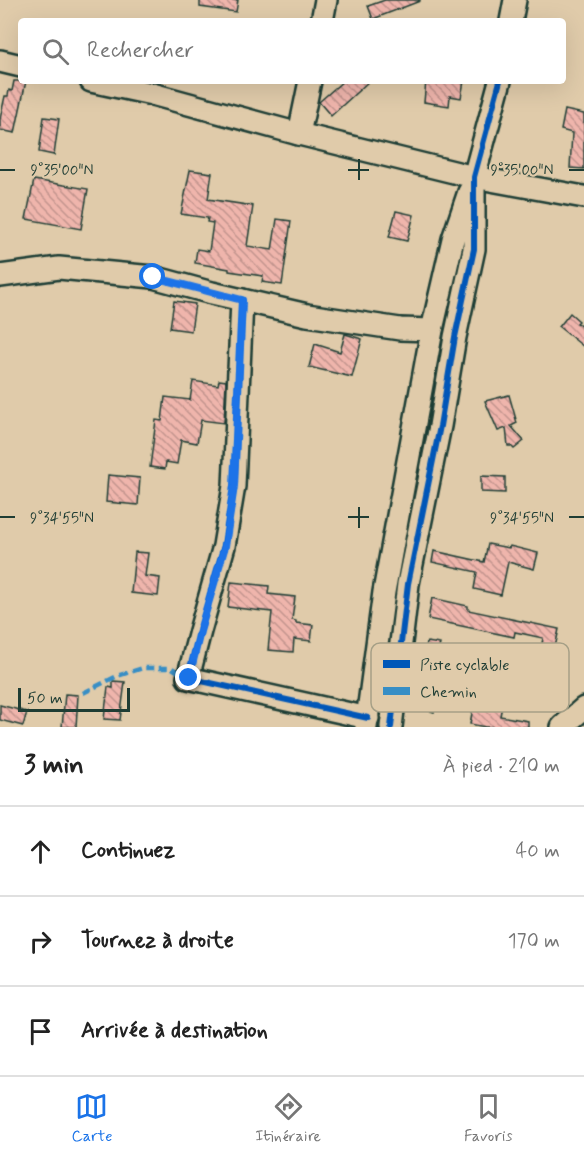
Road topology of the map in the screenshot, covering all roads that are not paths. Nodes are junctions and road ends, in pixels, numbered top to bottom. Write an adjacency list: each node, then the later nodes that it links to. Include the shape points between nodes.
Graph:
1 (326, 0): 3 (street)
2 (514, 0): 4 (street)
3 (323, 18)
4 (511, 18)
5 (0, 61): 6 (street)
6 (18, 65)
7 (105, 84): 10 (street)
8 (309, 84): 10 (street)
9 (499, 84): 11 (street)
10 (299, 134): 11 (street)
11 (474, 177): 12 (street); 15 (street, via 453,239); 17 (street, via 474,249 408,584)
12 (584, 197)
13 (0, 276): 14 (street, via 59,268 153,277)
14 (242, 300): 15 (street, via 307,315); 21 (street, via 234,486 225,546 189,678)
15 (432, 330): 16 (street)
16 (377, 643)
17 (401, 643)
18 (371, 692): 21 (street)
19 (584, 708): 23 (street)
20 (393, 712): 22 (street)
21 (367, 723)
22 (391, 727)
23 (562, 727)

